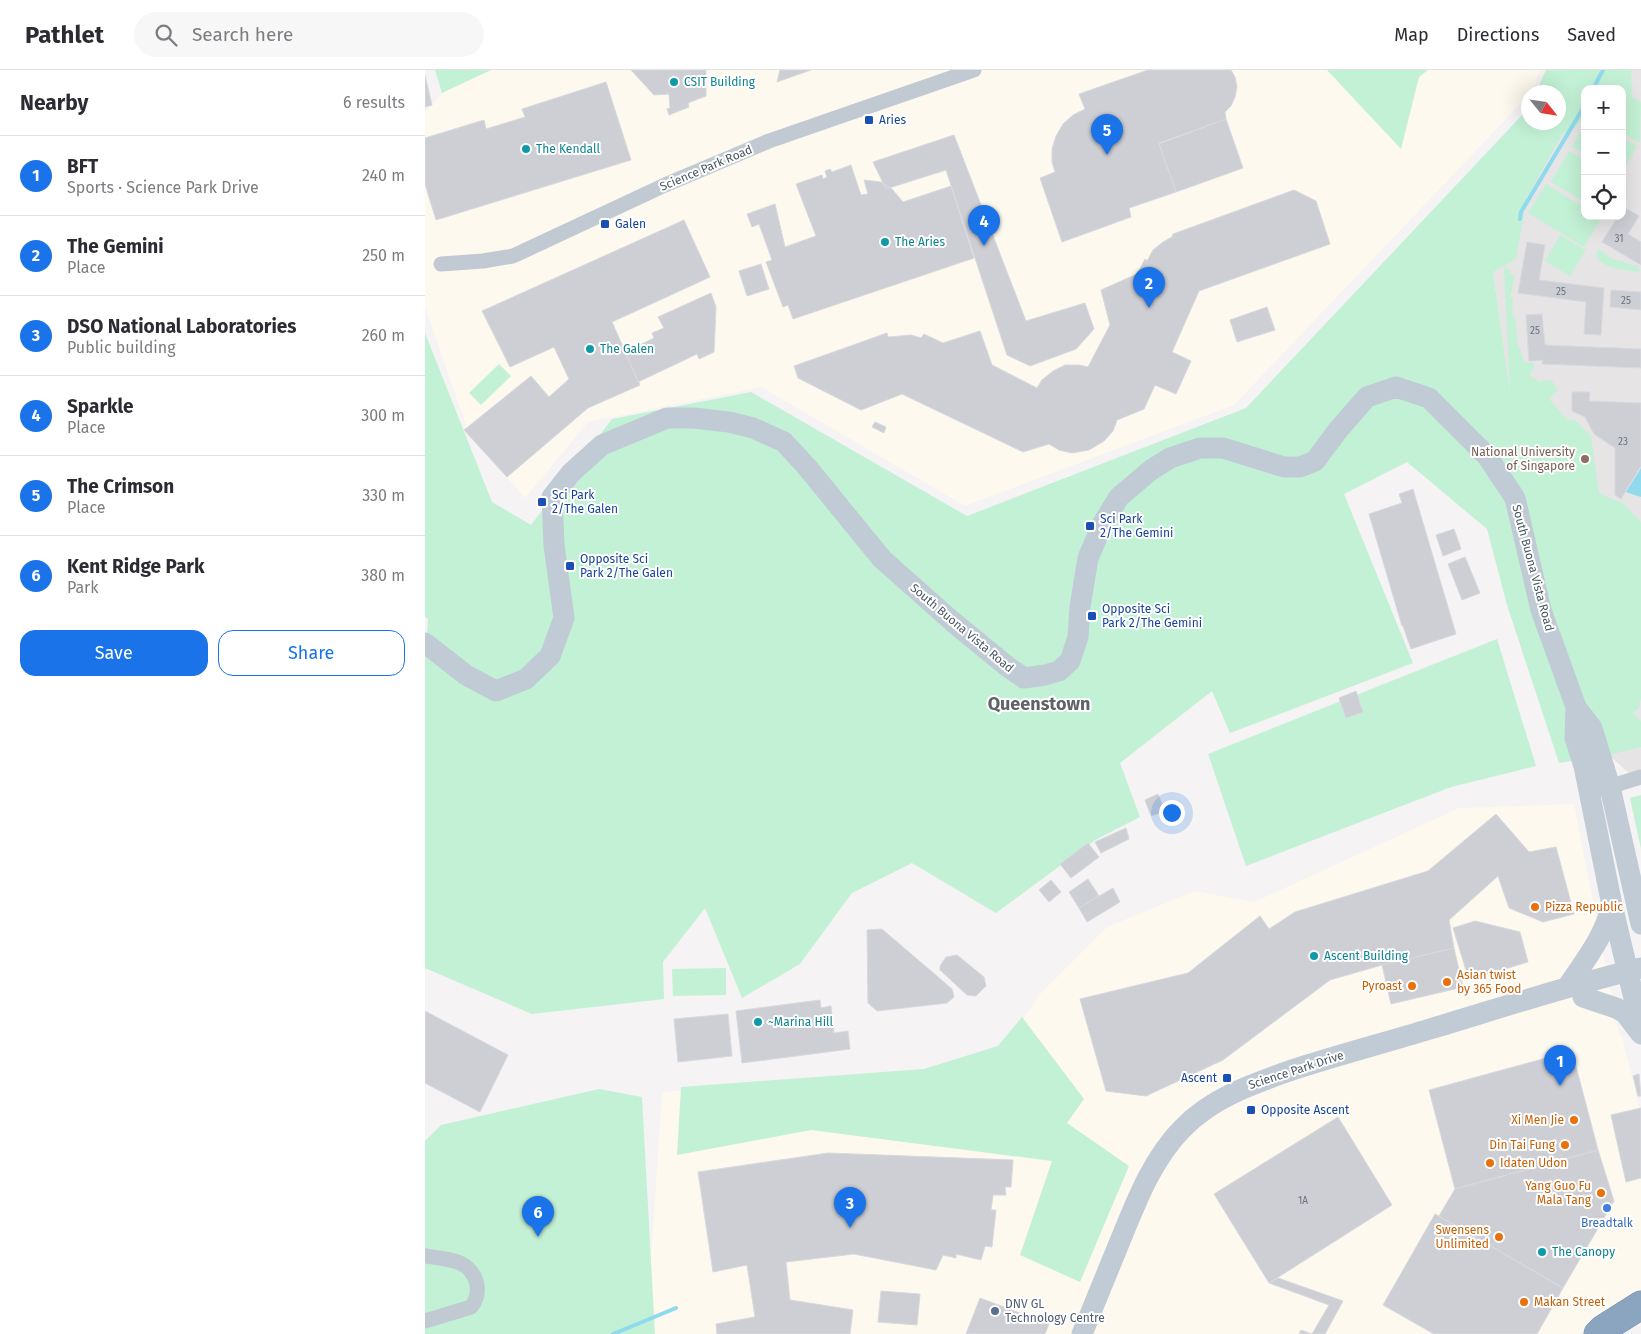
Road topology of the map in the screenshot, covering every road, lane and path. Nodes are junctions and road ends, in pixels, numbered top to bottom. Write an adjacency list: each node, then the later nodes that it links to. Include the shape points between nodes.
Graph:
1 (974, 70): 2 (street, Science Park Road, via 769,141 513,256)
2 (441, 264)
3 (425, 643): 4 (street, South Buona Vista Road, via 466,675 496,691 526,679 550,656 564,618 554,545 552,497 571,473 602,445 667,418 694,418 753,428 784,442 881,559 1008,667 1024,678 1045,675 1059,671 1070,661 1079,637 1088,558 1103,522 1119,497 1151,470 1169,458 1200,448 1223,448 1284,467 1300,467 1315,460 1367,397 1396,387 1429,398 1487,456 1515,498 1541,610)
4 (1576, 707): 6 (street, South Buona Vista Road, via 1592,728); 7 (street, South Buona Vista Road, via 1575,738)
5 (1641, 777): 6 (street)
6 (1610, 787): 7 (street); 9 (street, South Buona Vista Road)
7 (1588, 792): 8 (street, South Buona Vista Road)
8 (1612, 905): 10 (street, South Buona Vista Road); 11 (street)
9 (1641, 924)
10 (1635, 976): 11 (street, Science Park Drive); 12 (street, South Buona Vista Road)
11 (1575, 992): 13 (street, via 1621,1010); 14 (street, Science Park Drive, via 1459,1021)
12 (1641, 1028)
13 (1641, 1034)
14 (1326, 1065): 18 (street, Science Park Drive, via 1253,1084 1229,1094 1184,1127 1166,1147 1135,1203); 19 (street, Science Park Drive, via 1234,1101 1192,1134 1175,1154 1156,1188)
15 (425, 1256): 17 (street, via 459,1262 473,1274 478,1289 471,1307)
16 (1641, 1306): 20 (highway)
17 (425, 1321)
18 (1082, 1334)
19 (1097, 1334)
20 (1598, 1334)

